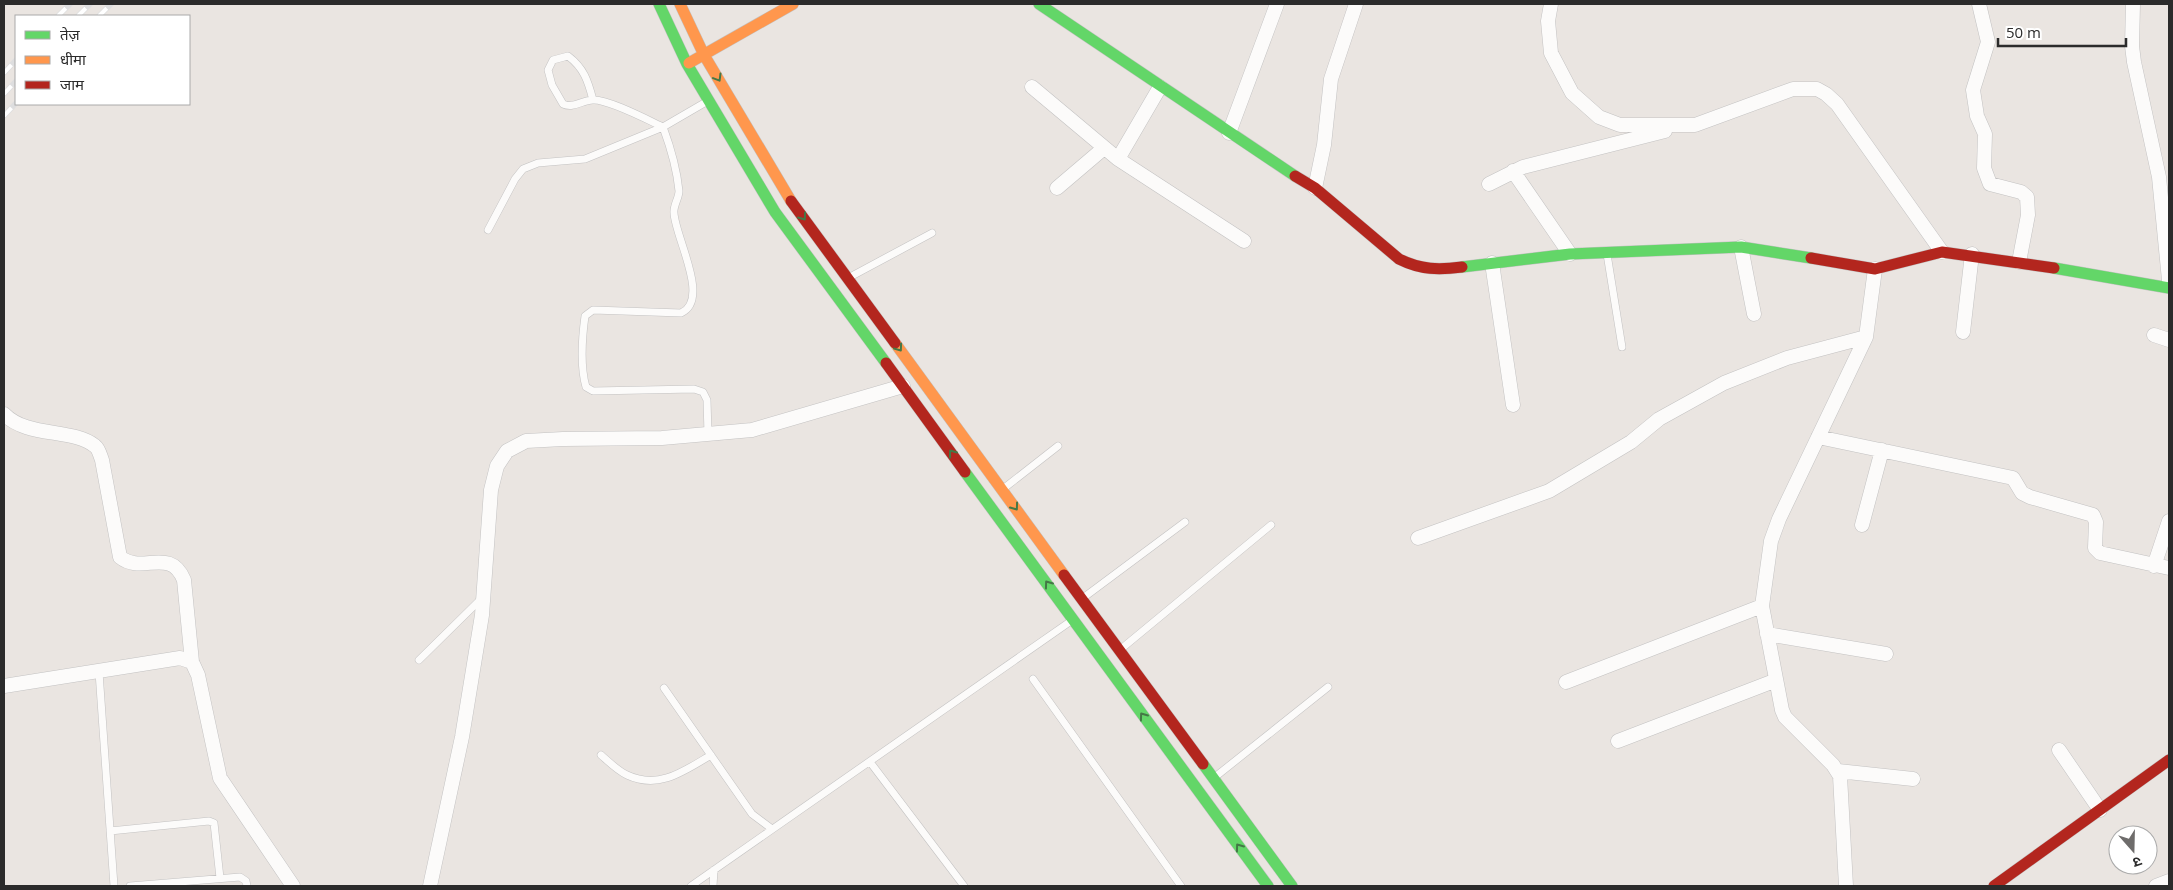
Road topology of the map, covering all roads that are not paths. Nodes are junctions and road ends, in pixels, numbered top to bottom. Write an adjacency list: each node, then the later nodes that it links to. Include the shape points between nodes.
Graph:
1 (659, 4): 11 (main road)
2 (680, 4): 10 (main road)
3 (793, 4): 10 (main road)
4 (1039, 4): 13 (main road)
5 (1277, 4): 18 (street)
6 (1356, 4): 24 (street, via 1331,79 1324,145)
7 (1551, 4): 16 (street, via 1548,22 1551,52 1572,92 1585,106 1599,117 1620,125)
8 (1979, 4): 33 (street, via 1988,42 1973,90 1977,116 1985,134 1984,168 1990,184 2021,192 2027,197 2028,214)
9 (2133, 4): 37 (street, via 2134,62 2159,177)
10 (704, 55): 11 (main road); 36 (main road, one-way to 36, via 791,201)
11 (687, 64): 15 (main road)
12 (1032, 87): 19 (street)
13 (1160, 87): 18 (main road); 20 (street)
14 (593, 100): 14 (lane, via 579,64 568,56 553,60 548,70 563,104); 17 (lane)
15 (709, 100): 17 (lane); 45 (main road, via 776,212)
16 (1696, 125): 21 (street); 30 (street, via 1793,90 1817,89 1837,104)
17 (663, 127): 25 (lane, via 585,159 538,162 523,169); 48 (lane, via 679,192 674,213 688,261 692,303 681,314 594,310 585,316 583,377 586,387 593,391 694,389 703,392)
18 (1229, 133): 24 (main road)
19 (1104, 148): 20 (street); 23 (street)
20 (1118, 159): 27 (street)
21 (1513, 171): 22 (street); 31 (street)
22 (1489, 184)
23 (1057, 188)
24 (1315, 188): 34 (main road, via 1399,260 1415,267 1438,270)
25 (488, 230)
26 (932, 233): 36 (lane)
27 (1244, 241)
28 (1741, 247): 29 (main road); 35 (main road); 39 (street)
29 (1607, 252): 31 (main road); 44 (lane)
30 (1942, 252): 32 (main road); 35 (main road)
31 (1570, 254): 34 (main road)
32 (1972, 254): 33 (main road); 40 (street)
33 (2020, 262): 38 (main road)
34 (1492, 263): 46 (street)
35 (1875, 269): 42 (street)
36 (848, 278): 52 (main road, one-way to 52)
37 (2169, 280)
38 (2169, 288)
39 (1754, 314)
40 (1964, 332)
41 (2154, 335): 43 (street)
42 (1866, 338): 49 (street); 57 (street, via 1787,358 1724,383 1659,419 1631,442 1555,488)
43 (2169, 340)
44 (1622, 347)
45 (903, 386): 48 (street, via 752,430); 63 (main road, one-way to 45)
46 (1514, 406)
47 (4, 414): 68 (street, via 25,427 87,441 97,448 120,556 128,563 172,563 184,580)
48 (708, 434): 60 (street, via 526,441 507,451 497,466 491,490)
49 (1818, 437): 51 (street); 62 (street, via 1771,541)
50 (1058, 446): 52 (lane)
51 (1882, 450): 56 (street); 58 (street, via 2013,478 2022,493 2030,497 2093,515 2096,522 2095,548 2100,553)
52 (1002, 489): 61 (main road, one-way to 61)
53 (2169, 521): 58 (street)
54 (1185, 522): 61 (lane)
55 (1271, 525): 65 (lane)
56 (1862, 525)
57 (1418, 538)
58 (2154, 566): 59 (street)
59 (2169, 568)
60 (485, 595): 67 (lane); 95 (street, via 462,737)
61 (1082, 599): 65 (main road)
62 (1762, 606): 64 (street); 72 (street)
63 (1073, 619): 81 (lane); 100 (main road, one-way to 63)
64 (1766, 634): 66 (street); 71 (street)
65 (1119, 650): 83 (main road)
66 (1886, 654)
67 (420, 660)
68 (192, 662): 69 (street, via 180,658); 94 (street, via 198,675 220,778)
69 (99, 672): 73 (street); 87 (lane)
70 (1033, 679): 99 (lane)
71 (1774, 681): 76 (street); 82 (street, via 1785,717)
72 (1566, 682)
73 (4, 686)
74 (1328, 687): 83 (lane)
75 (664, 688): 78 (lane)
76 (1618, 741)
77 (2059, 750): 85 (street)
78 (711, 755): 79 (lane, via 672,778 652,782 626,775); 86 (lane, via 752,814)
79 (602, 756)
80 (2169, 760): 85 (main road)
81 (870, 762): 86 (lane); 98 (lane)
82 (1838, 771): 84 (street); 102 (street)
83 (1213, 778): 101 (main road)
84 (1913, 779)
85 (2100, 810): 103 (main road)
86 (772, 828): 88 (lane)
87 (110, 831): 89 (lane, via 209,821 214,824); 91 (lane)
88 (714, 870): 96 (lane); 97 (lane)
89 (220, 878): 92 (lane); 93 (lane, via 240,877)
90 (2169, 881): 104 (street)
91 (114, 886)
92 (130, 886)
93 (247, 886)
94 (292, 886)
95 (430, 886)
96 (691, 886)
97 (713, 886)
98 (964, 886)
99 (1181, 886)
100 (1268, 886)
101 (1292, 886)
102 (1846, 886)
103 (1994, 886)
104 (2156, 886)

